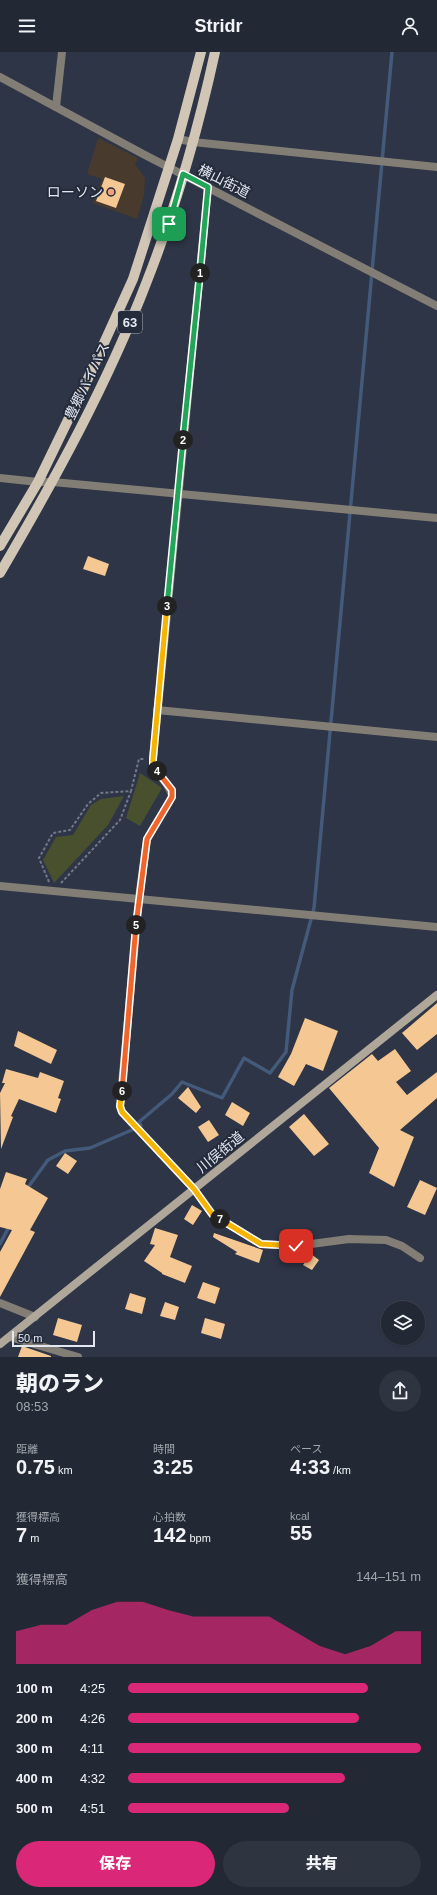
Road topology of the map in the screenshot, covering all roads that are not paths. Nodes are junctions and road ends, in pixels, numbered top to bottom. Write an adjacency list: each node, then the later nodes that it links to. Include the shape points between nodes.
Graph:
1 (62, 52): 5 (street)
2 (201, 52): 6 (main road, 豊郷バイパス / 63)
3 (215, 52): 7 (main road, 豊郷バイパス / 63)
4 (0, 77): 5 (street, 横山街道)
5 (56, 107): 8 (street, 横山街道)
6 (178, 139): 7 (street); 8 (main road, 豊郷バイパス / 63)
7 (193, 142): 9 (street); 10 (main road, 豊郷バイパス / 63)
8 (168, 167): 10 (street, 横山街道); 14 (main road, 豊郷バイパス / 63, via 133,279)
9 (437, 167)
10 (183, 174): 11 (street, 横山街道); 15 (main road, 豊郷バイパス / 63, via 169,224 147,283)
11 (208, 187): 12 (street, 横山街道); 16 (street)
12 (437, 306)
13 (0, 478): 14 (street)
14 (38, 482): 15 (street); 18 (main road, 豊郷バイパス / 63)
15 (53, 482): 16 (street); 19 (main road, 豊郷バイパス / 63)
16 (178, 495): 17 (street); 20 (street)
17 (437, 518)
18 (0, 546)
19 (0, 573)
20 (157, 710): 21 (street); 23 (street, via 153,766 172,790 172,797 147,839)
21 (437, 737)
22 (0, 886): 23 (street)
23 (139, 898): 24 (street); 26 (street, via 120,1106 122,1112)
24 (437, 927)
25 (437, 995): 26 (main road, 川俣街道)
26 (194, 1189): 27 (street, via 212,1214 261,1244 296,1246 349,1239 386,1240 402,1246); 29 (main road, 川俣街道)
27 (420, 1258)
28 (0, 1303): 29 (street)
29 (35, 1317): 30 (main road, 川俣街道)
30 (10, 1337): 31 (main road, 川俣街道); 32 (street)
31 (0, 1344)
32 (78, 1357)

